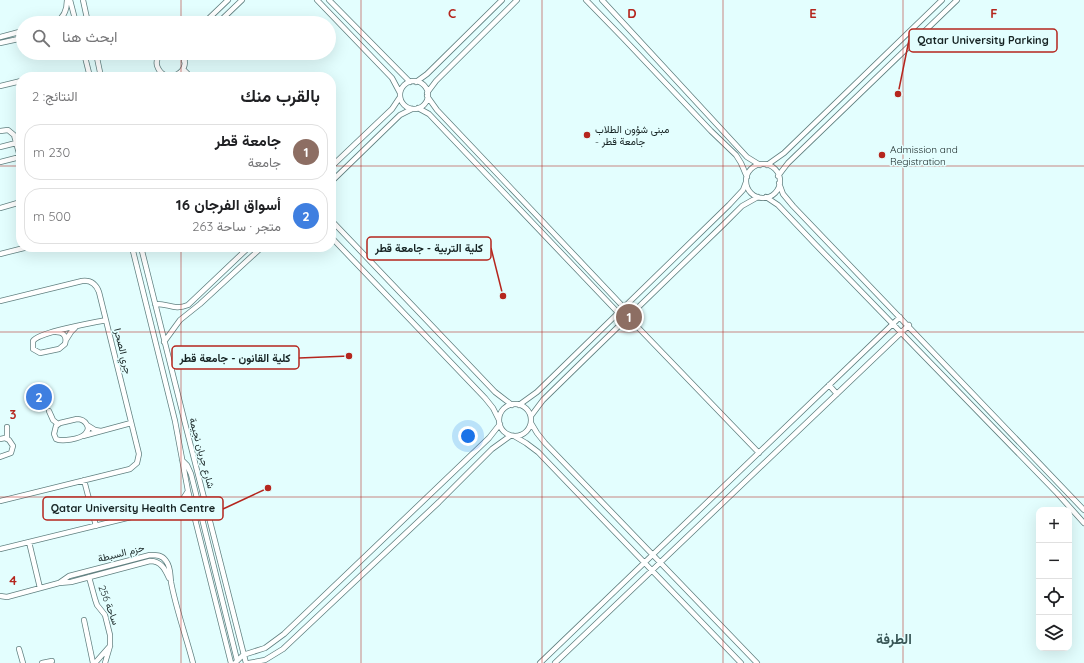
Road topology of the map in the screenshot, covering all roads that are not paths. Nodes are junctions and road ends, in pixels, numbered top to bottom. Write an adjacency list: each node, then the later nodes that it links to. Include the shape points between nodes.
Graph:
1 (67, 0): 16 (street)
2 (70, 0): 17 (street)
3 (83, 0): 18 (street)
4 (228, 0): 19 (street)
5 (242, 0): 20 (street)
6 (316, 0): 15 (street)
7 (329, 0): 14 (street)
8 (502, 0): 41 (street)
9 (517, 0): 43 (street, via 436,80)
10 (586, 0): 53 (street)
11 (602, 0): 49 (street)
12 (942, 0): 55 (street, via 784,153)
13 (956, 0): 56 (street, via 788,163)
14 (334, 5): 15 (street); 27 (street)
15 (328, 12): 21 (street)
16 (63, 16)
17 (75, 16)
18 (86, 16)
19 (211, 16)
20 (225, 16)
21 (332, 16)
22 (336, 20): 28 (street)
23 (16, 33): 24 (street)
24 (0, 37)
25 (16, 40): 26 (street)
26 (0, 43)
27 (373, 46): 28 (street); 40 (street)
28 (367, 51): 44 (street, via 392,78)
29 (86, 60): 34 (street)
30 (98, 60): 35 (street)
31 (158, 60): 36 (street)
32 (184, 61): 33 (street)
33 (183, 69): 37 (street); 38 (street)
34 (89, 72)
35 (101, 72)
36 (160, 72)
37 (181, 72)
38 (186, 72)
39 (16, 82): 42 (street)
40 (410, 82): 41 (street); 44 (street, via 404,85)
41 (416, 82): 43 (street, via 424,87)
42 (0, 86)
43 (427, 94): 45 (street, via 423,104); 63 (street, via 437,110)
44 (400, 95): 45 (street, via 404,105); 52 (street, via 392,109)
45 (415, 108): 57 (street, via 400,116); 66 (street, via 429,114)
46 (0, 131): 47 (street, via 11,131)
47 (16, 143): 48 (street)
48 (0, 147)
49 (747, 157): 53 (street); 54 (street)
50 (16, 158): 51 (street)
51 (0, 162)
52 (336, 162)
53 (741, 163): 58 (street)
54 (760, 165): 55 (street); 58 (street, via 752,169)
55 (767, 165): 56 (street, via 774,169)
56 (778, 176): 59 (street)
57 (336, 177)
58 (746, 179): 60 (street, via 749,191); 87 (street, via 742,190 729,205)
59 (779, 183): 61 (street, via 775,192); 64 (street, via 783,194)
60 (758, 197): 61 (street); 90 (street, via 742,206)
61 (766, 197): 67 (street)
62 (16, 203): 65 (street)
63 (529, 207): 66 (street); 71 (street)
64 (794, 207): 67 (street); 82 (street)
65 (0, 208)
66 (523, 213): 79 (street)
67 (787, 214): 83 (street)
68 (336, 225): 102 (street, via 495,392)
69 (336, 242): 106 (street, via 485,398)
70 (16, 250): 77 (street)
71 (569, 250): 79 (street); 87 (street)
72 (133, 252): 121 (street, شارع جريان نجيمة, via 175,421)
73 (142, 252): 85 (street, شارع جريان نجيمة)
74 (244, 252): 80 (street)
75 (251, 252): 78 (street)
76 (257, 252): 78 (street)
77 (0, 254)
78 (254, 255): 81 (street)
79 (563, 255): 88 (street)
80 (234, 262): 81 (street); 85 (street, via 188,305 173,308)
81 (240, 268): 99 (street, via 180,320)
82 (856, 271): 83 (street); 86 (street)
83 (849, 278): 89 (street)
84 (0, 301): 92 (street, جري الصحرا, via 87,281 98,289)
85 (155, 304): 99 (street, شارع جريان نجيمة)
86 (889, 305): 89 (street); 91 (street)
87 (623, 307): 88 (street); 90 (street)
88 (618, 312): 90 (street); 103 (street, via 537,392)
89 (882, 312): 93 (street)
90 (628, 317): 105 (street); 117 (street)
91 (900, 317): 93 (street); 94 (street)
92 (106, 320): 95 (street); 107 (street, جري الصحرا)
93 (893, 324): 97 (street); 100 (street)
94 (909, 325): 97 (street); 126 (street)
95 (75, 328): 96 (street); 98 (street)
96 (56, 332): 98 (street, via 63,334); 98 (street, via 36,337 32,344 33,349 40,353 60,349)
97 (901, 332): 101 (street); 128 (street)
98 (66, 340)
99 (164, 342): 160 (street, شارع جريان نجيمة)
100 (829, 385): 101 (street); 117 (street)
101 (837, 394): 120 (street)
102 (512, 405): 103 (street); 106 (street, via 503,410)
103 (519, 405): 105 (street, via 528,410)
104 (49, 411): 109 (street)
105 (531, 416): 108 (street)
106 (499, 422): 114 (street, via 504,432); 123 (street, via 489,438)
107 (131, 423): 112 (street); 125 (street, جري الصحرا, via 139,454 135,465 130,469)
108 (531, 423): 114 (street, via 526,432 520,436); 138 (street, via 545,443)
109 (58, 424): 110 (street, via 79,419); 113 (street, via 54,431 59,440)
110 (87, 425): 112 (street); 113 (street, via 87,432)
111 (7, 427): 115 (street)
112 (101, 431): 113 (street)
113 (82, 436)
114 (512, 436): 124 (street, via 492,449); 141 (street, via 538,452)
115 (7, 438): 116 (street); 118 (street, via 12,443 12,451)
116 (0, 439)
117 (761, 452): 119 (street); 120 (street)
118 (0, 457)
119 (754, 458): 122 (street); 138 (street)
120 (769, 458): 122 (street)
121 (181, 460): 127 (street, شارع جريان نجيمة); 162 (street, via 191,474)
122 (762, 465): 142 (street)
123 (461, 466): 124 (street); 151 (street)
124 (468, 473): 152 (street)
125 (84, 480): 129 (street, جري الصحرا); 134 (street)
126 (1064, 488): 128 (street); 131 (street)
127 (188, 491): 130 (street, via 181,502); 132 (street, شارع جريان نجيمة)
128 (1057, 494): 133 (street)
129 (0, 501)
130 (172, 507): 132 (street); 134 (street)
131 (1084, 510)
132 (193, 512): 158 (street, شارع جريان نجيمة)
133 (1084, 523)
134 (96, 526): 135 (street)
135 (29, 542): 136 (street); 150 (street)
136 (0, 549)
137 (154, 555): 139 (street); 140 (street, حزم السبطة); 148 (street, حزم السبطة, via 162,557 168,563)
138 (653, 555): 141 (street); 142 (street)
139 (154, 561): 144 (street, حزم السبطة); 148 (street, حزم السبطة, via 163,567)
140 (121, 562): 143 (street, حزم السبطة); 144 (street)
141 (644, 563): 145 (street); 155 (street)
142 (660, 563): 145 (street); 174 (street)
143 (99, 568): 146 (street); 149 (street, حزم السبطة, via 69,576)
144 (123, 568): 146 (street, حزم السبطة)
145 (652, 571): 159 (street); 173 (street)
146 (101, 574): 147 (street, حزم السبطة)
147 (89, 577): 149 (street, حزم السبطة); 156 (street, ساحة 256, via 96,602 106,618)
148 (171, 582): 168 (street, حزم السبطة)
149 (59, 583): 150 (street, حزم السبطة)
150 (40, 588): 153 (street, حزم السبطة)
151 (330, 590): 152 (street); 160 (street, via 275,642 260,650)
152 (336, 597): 163 (street, via 282,649)
153 (1, 598)
154 (84, 620): 166 (street)
155 (561, 643): 159 (street); 171 (street)
156 (110, 646): 166 (street); 167 (street, ساحة 256)
157 (19, 649): 164 (street)
158 (228, 650): 162 (street); 169 (street, شارع جريان نجيمة)
159 (568, 650): 172 (street)
160 (244, 654): 162 (street); 170 (street, شارع جريان نجيمة)
161 (52, 661): 165 (street)
162 (236, 661): 170 (street)
163 (264, 661): 170 (street)
164 (23, 663)
165 (42, 663)
166 (94, 663)
167 (105, 663)
168 (192, 663)
169 (231, 663)
170 (246, 663)
171 (540, 663)
172 (555, 663)
173 (741, 663)
174 (757, 663)

